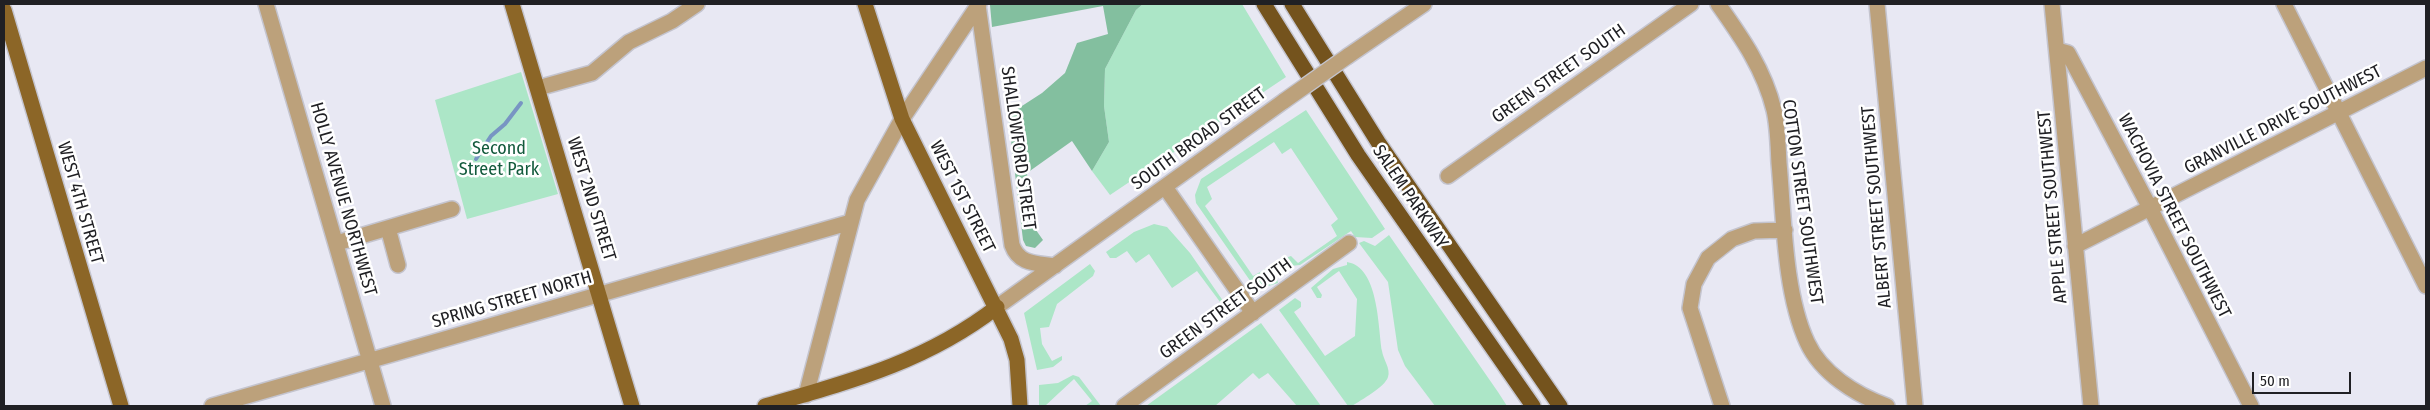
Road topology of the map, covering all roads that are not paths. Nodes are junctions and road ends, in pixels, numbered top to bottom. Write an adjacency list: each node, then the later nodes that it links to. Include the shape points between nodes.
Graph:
1 (266, 4): 27 (street, HOLLY AVENUE NORTHWEST)
2 (512, 4): 17 (main road, WEST 2ND STREET)
3 (698, 4): 17 (street, via 629,42 592,73)
4 (865, 4): 19 (main road, WEST 1ST STREET)
5 (978, 4): 19 (street); 31 (street, SHALLOWFORD STREET, via 1012,245 1017,256 1024,261)
6 (1264, 4): 45 (highway, SALEM PARKWAY, via 1363,162)
7 (1292, 4): 46 (highway, SALEM PARKWAY, via 1383,149)
8 (1424, 4): 21 (street, SOUTH BROAD STREET, bridge)
9 (1691, 4): 20 (street, GREEN STREET SOUTH)
10 (1718, 4): 26 (street, COTTON STREET SOUTHWEST, via 1748,46 1767,88 1774,112)
11 (1877, 4): 49 (street, ALBERT STREET SOUTHWEST)
12 (2052, 4): 15 (street, APPLE STREET SOUTHWEST)
13 (2284, 4): 18 (street)
14 (4, 10): 38 (main road, WEST 4TH STREET)
15 (2057, 50): 22 (street, WACHOVIA STREET SOUTHWEST, via 2068,53); 29 (street, APPLE STREET SOUTHWEST)
16 (2426, 68): 18 (street, GRANVILLE DRIVE SOUTHWEST)
17 (538, 88): 33 (main road, WEST 2ND STREET)
18 (2340, 114): 22 (street, GRANVILLE DRIVE SOUTHWEST); 32 (street)
19 (902, 119): 24 (street, via 860,192); 34 (main road, WEST 1ST STREET)
20 (1448, 176)
21 (1165, 187): 31 (street, SOUTH BROAD STREET); 35 (street)
22 (2150, 208): 29 (street, GRANVILLE DRIVE SOUTHWEST); 51 (street, WACHOVIA STREET SOUTHWEST)
23 (452, 209): 25 (street)
24 (851, 222): 33 (street, SPRING STREET NORTH); 37 (street)
25 (388, 228): 27 (street); 30 (street)
26 (1785, 230): 47 (street, via 1754,231 1732,238 1708,258 1694,284 1690,308); 48 (street, COTTON STREET SOUTHWEST, via 1790,278 1807,342 1829,371 1868,399)
27 (337, 243): 36 (street, HOLLY AVENUE NORTHWEST)
28 (1349, 243): 35 (street, GREEN STREET SOUTH)
29 (2075, 246): 50 (street, APPLE STREET SOUTHWEST)
30 (398, 265)
31 (1055, 266): 34 (street, SOUTH BROAD STREET)
32 (2426, 286)
33 (600, 295): 36 (street, SPRING STREET NORTH); 41 (main road, WEST 2ND STREET)
34 (997, 307): 37 (main road, via 963,331 913,359); 43 (main road, WEST 1ST STREET, via 1016,355)
35 (1253, 313): 44 (street, GREEN STREET SOUTH)
36 (371, 360): 39 (street, SPRING STREET NORTH); 40 (street, HOLLY AVENUE NORTHWEST)
37 (806, 395): 42 (main road)
38 (121, 406)
39 (212, 406)
40 (383, 406)
41 (632, 406)
42 (765, 406)
43 (1020, 406)
44 (1124, 406)
45 (1533, 406)
46 (1560, 406)
47 (1722, 406)
48 (1887, 406)
49 (1915, 406)
50 (2091, 406)
51 (2251, 406)

